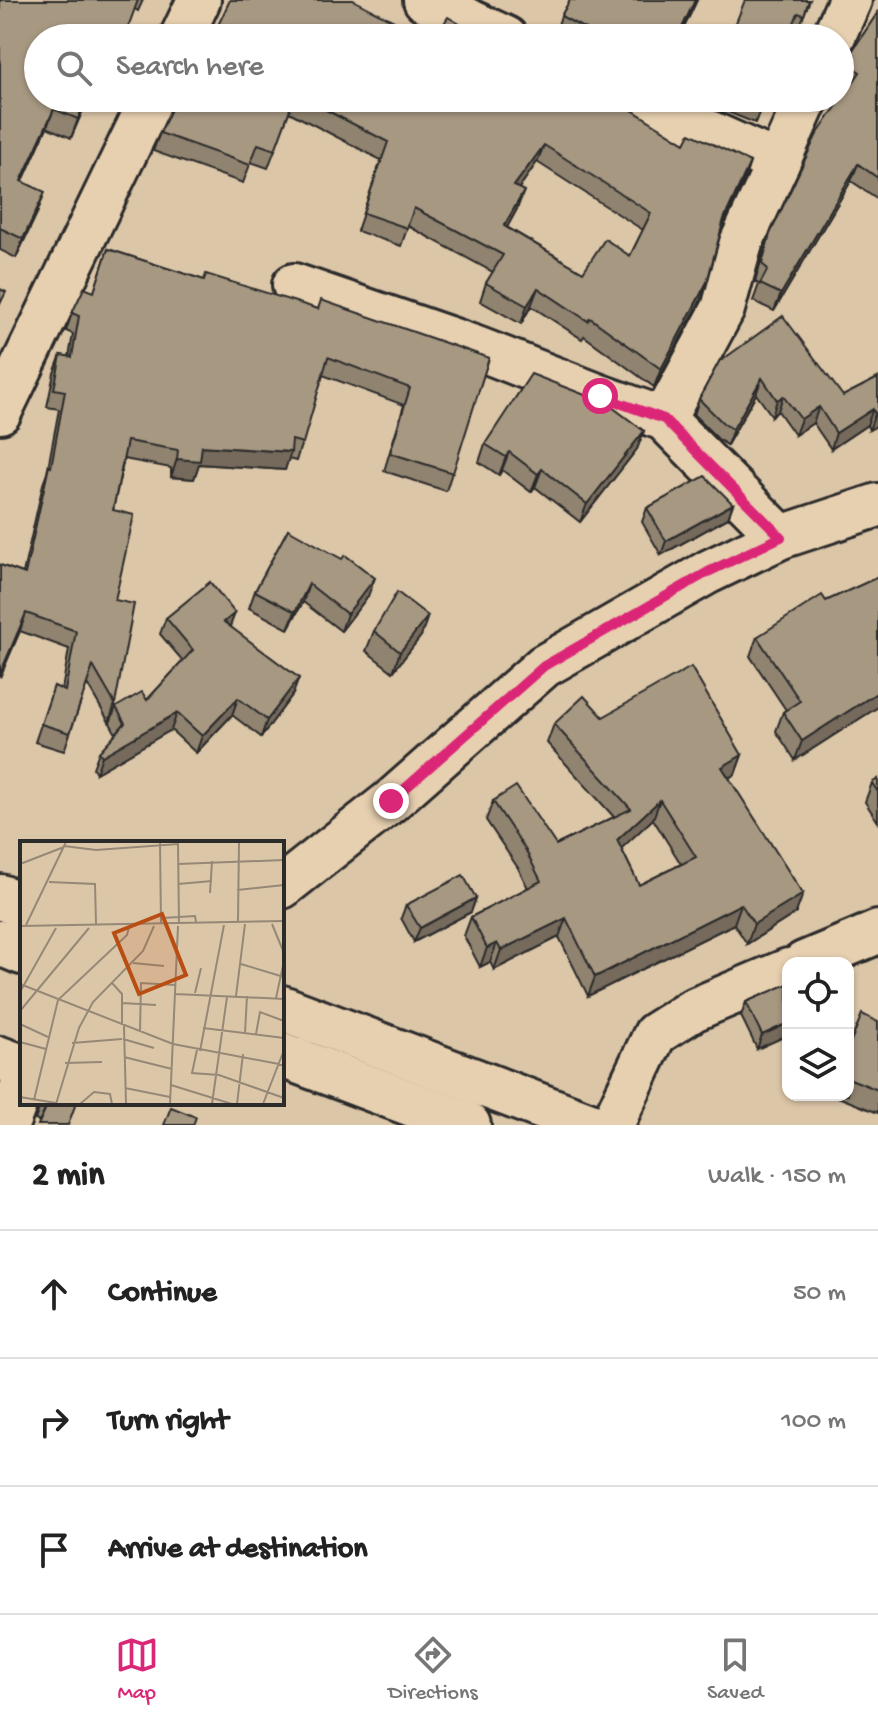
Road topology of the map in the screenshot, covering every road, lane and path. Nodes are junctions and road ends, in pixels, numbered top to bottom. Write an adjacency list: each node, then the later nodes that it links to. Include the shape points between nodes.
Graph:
1 (199, 0): 4 (street)
2 (425, 0): 5 (street)
3 (850, 0): 6 (street)
4 (188, 24)
5 (476, 24)
6 (839, 24)
7 (145, 112): 12 (street)
8 (664, 112): 10 (street)
9 (801, 112): 10 (street)
10 (778, 163): 13 (street, via 741,243 723,309)
11 (294, 285): 13 (street)
12 (0, 412)
13 (664, 419): 15 (street)
14 (878, 505): 15 (street)
15 (781, 537): 16 (street, via 708,572 544,666 391,801)
16 (284, 885)
17 (0, 897): 18 (highway)
18 (20, 904)
19 (878, 932): 22 (street)
20 (0, 943): 21 (highway)
21 (20, 951)
22 (818, 957)
23 (782, 973): 32 (street, via 693,1010 655,1034)
24 (284, 1009): 31 (highway)
25 (284, 1056): 30 (highway)
26 (0, 1058): 27 (street)
27 (20, 1065)
28 (20, 1091): 29 (street)
29 (7, 1125)
30 (468, 1125)
31 (590, 1125)
32 (612, 1125)

